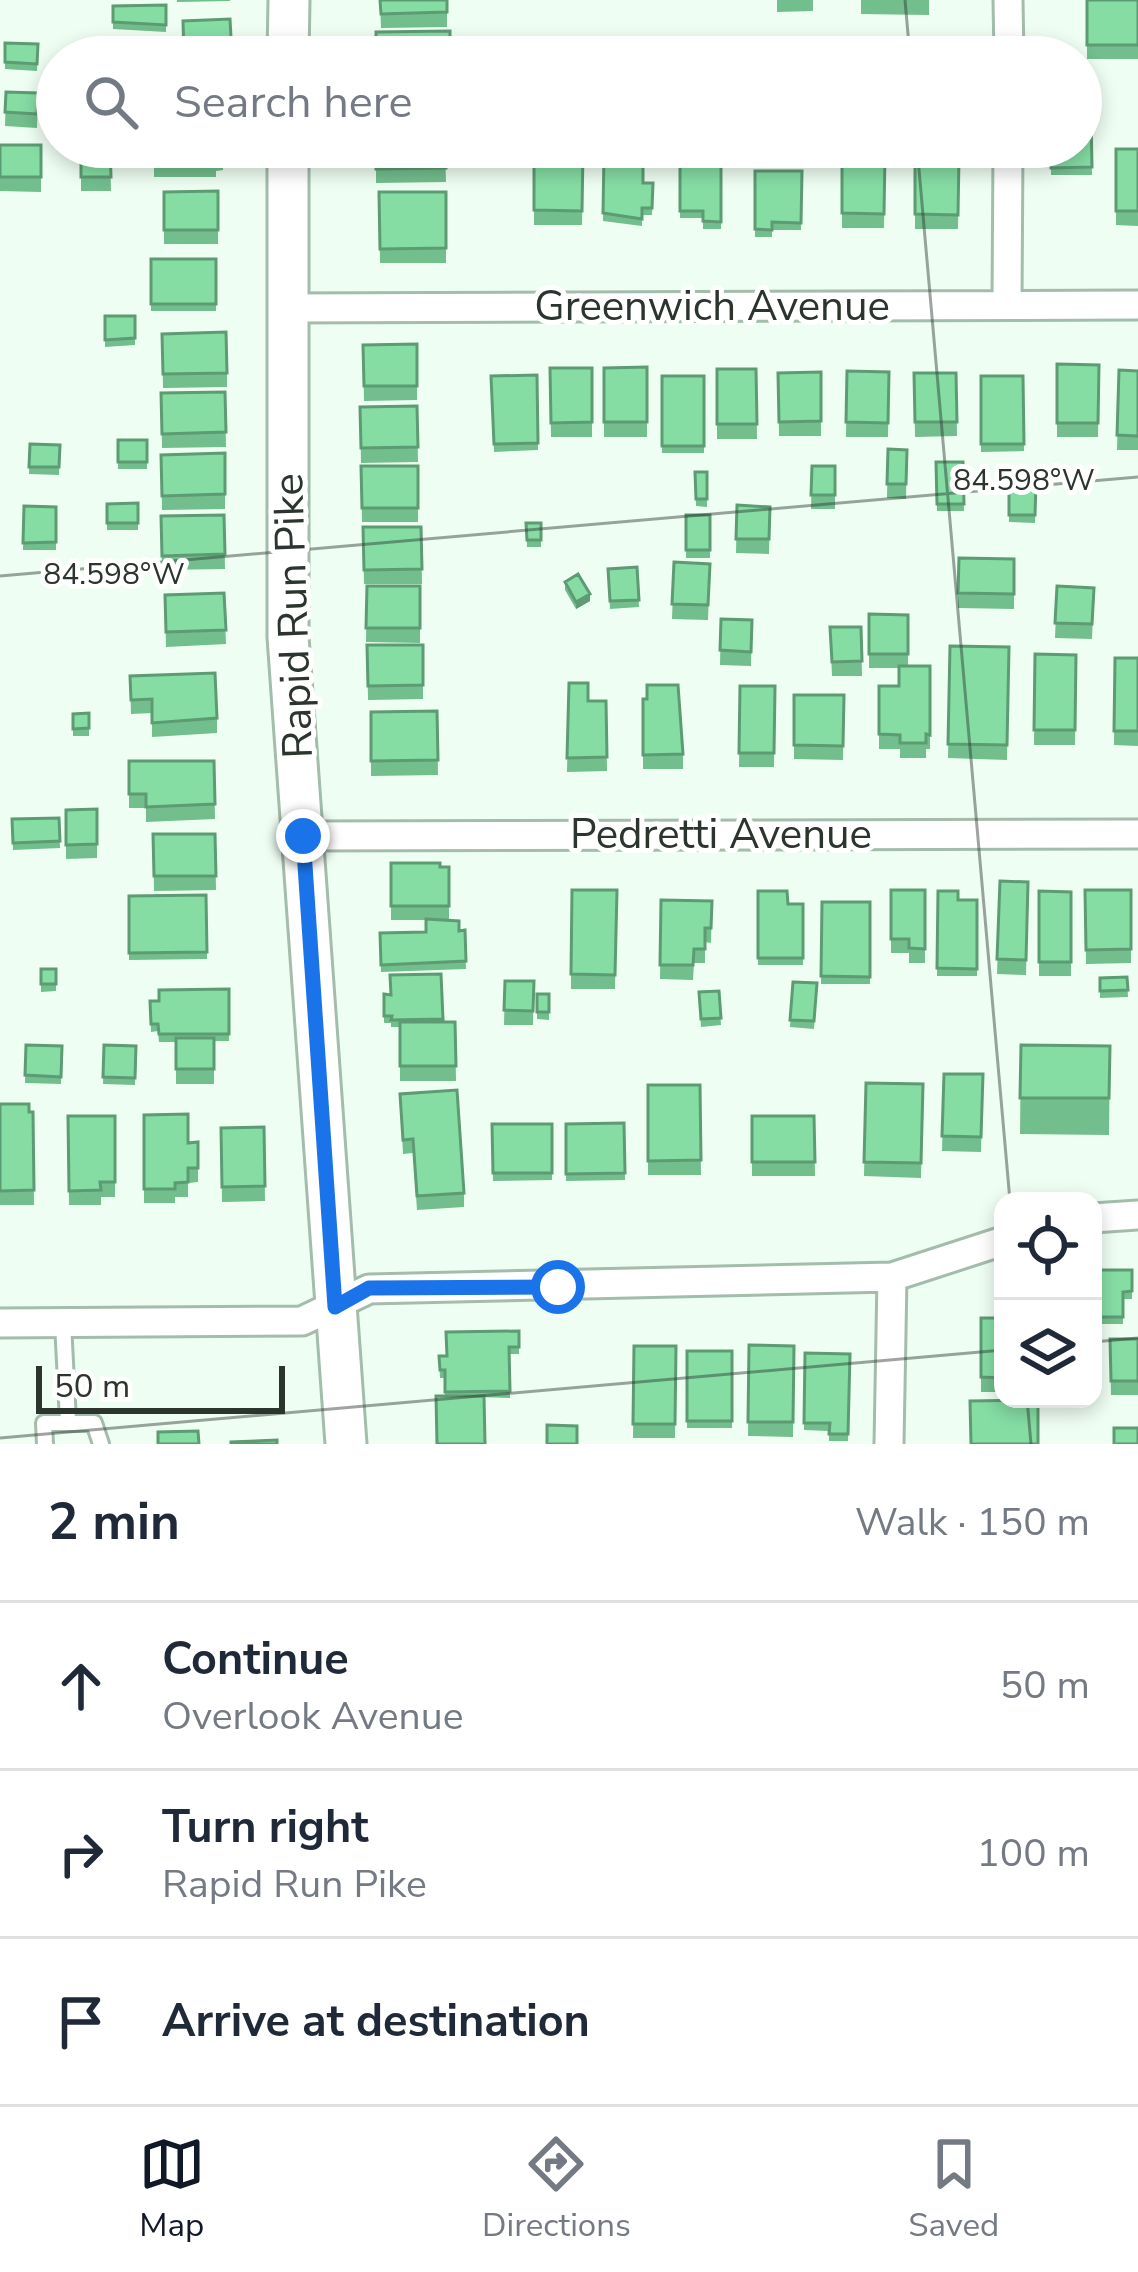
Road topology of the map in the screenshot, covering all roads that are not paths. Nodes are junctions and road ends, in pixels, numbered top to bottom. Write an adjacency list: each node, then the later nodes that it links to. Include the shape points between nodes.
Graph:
1 (289, 0): 3 (street)
2 (1008, 0): 4 (street)
3 (288, 36)
4 (1009, 36)
5 (288, 168): 9 (street, Rapid Run Pike)
6 (1008, 168): 7 (street)
7 (1007, 304): 8 (street, Greenwich Avenue); 9 (street, Greenwich Avenue)
8 (1138, 304)
9 (286, 308): 11 (street, Rapid Run Pike, via 285,559)
10 (1138, 834): 11 (street, Pedretti Avenue)
11 (303, 836): 16 (street, Rapid Run Pike)
12 (1138, 1215): 13 (street)
13 (1102, 1217)
14 (994, 1244): 15 (street)
15 (892, 1277): 16 (street, via 369,1288); 23 (street)
16 (335, 1307): 18 (street, via 302,1321); 22 (street, Rapid Run Pike)
17 (0, 1323): 18 (street)
18 (63, 1323): 19 (lane)
19 (68, 1421): 20 (lane, via 44,1423); 21 (lane, via 94,1423)
20 (46, 1444)
21 (101, 1444)
22 (346, 1444)
23 (889, 1444)

